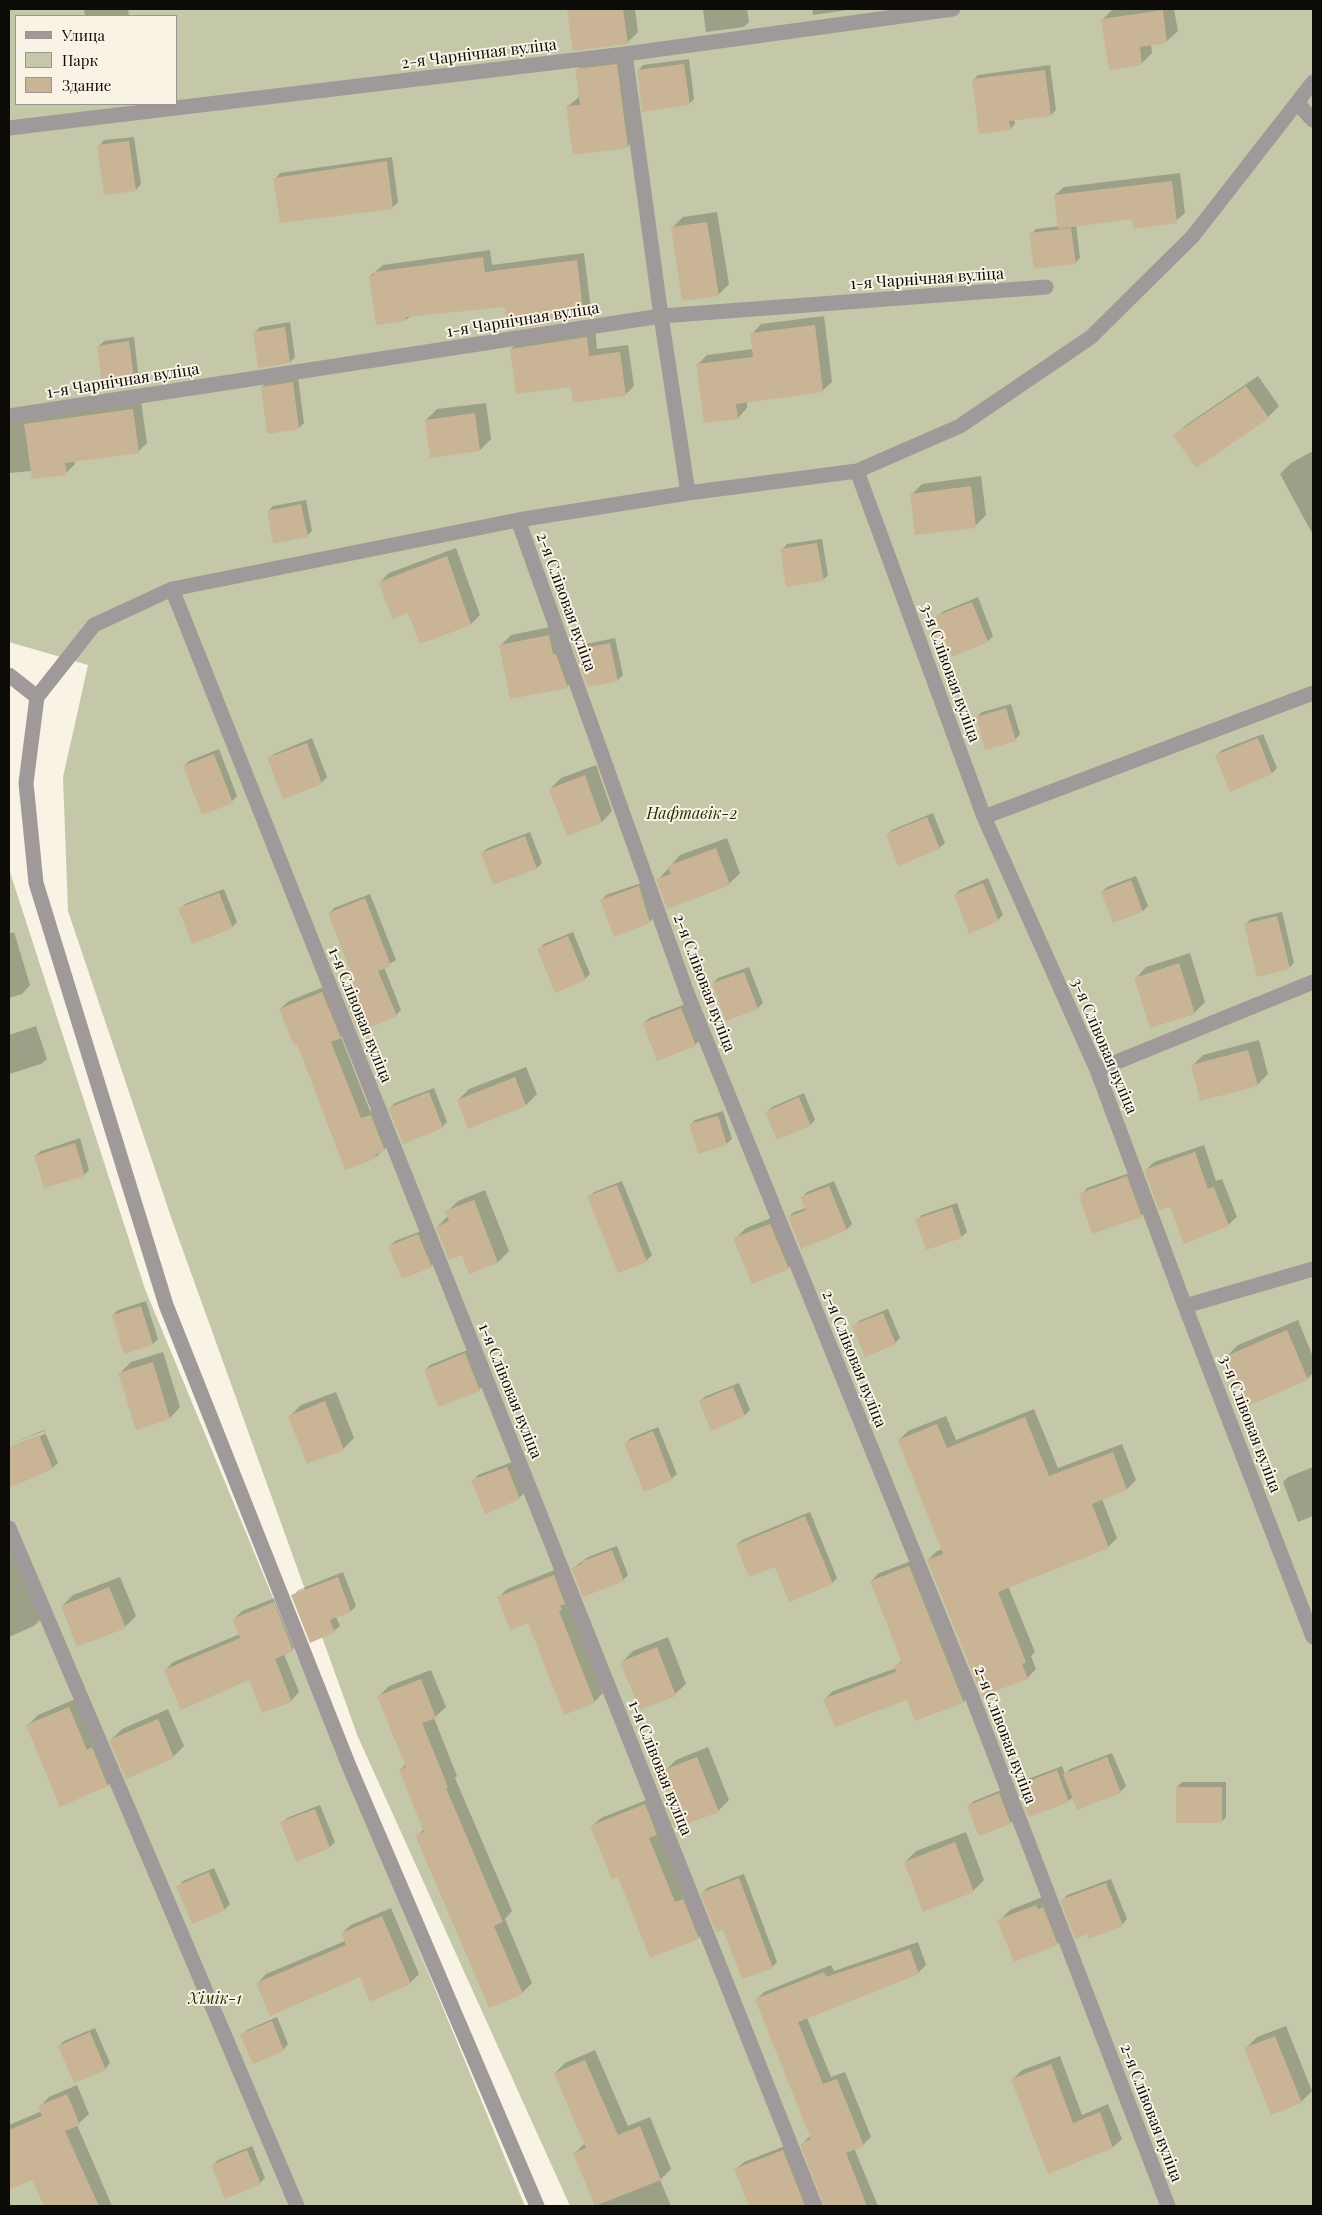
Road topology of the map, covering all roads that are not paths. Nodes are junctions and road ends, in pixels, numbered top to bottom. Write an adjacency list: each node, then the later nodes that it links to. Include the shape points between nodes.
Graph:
1 (953, 9): 2 (street, 2-я Чарнічная вуліца)
2 (626, 54): 6 (street, 2-я Чарнічная вуліца); 8 (street)
3 (1313, 82): 4 (street)
4 (1298, 104): 5 (street); 10 (street, via 1193,236 1091,337 960,426)
5 (1313, 120)
6 (9, 128)
7 (1046, 287): 8 (street, 1-я Чарнічная вуліца)
8 (660, 316): 9 (street, 1-я Чарнічная вуліца); 11 (street)
9 (9, 416)
10 (857, 471): 11 (street); 17 (street, 3-я Слівовая вуліца)
11 (688, 493): 12 (street)
12 (518, 520): 13 (street); 27 (street, 2-я Слівовая вуліца, via 687,993 973,1699)
13 (172, 589): 16 (street, via 94,625); 26 (street, 1-я Слівовая вуліца)
14 (9, 675): 16 (street)
15 (1313, 693): 17 (street)
16 (37, 697): 25 (street, via 26,783 36,883 166,1305 349,1766)
17 (984, 818): 19 (street, 3-я Слівовая вуліца)
18 (1313, 982): 19 (street)
19 (1097, 1070): 21 (street, 3-я Слівовая вуліца)
20 (1313, 1269): 21 (street)
21 (1185, 1306): 23 (street, 3-я Слівовая вуліца)
22 (9, 1528): 24 (street)
23 (1313, 1637)
24 (297, 2206)
25 (537, 2206)
26 (815, 2206)
27 (1168, 2206)

